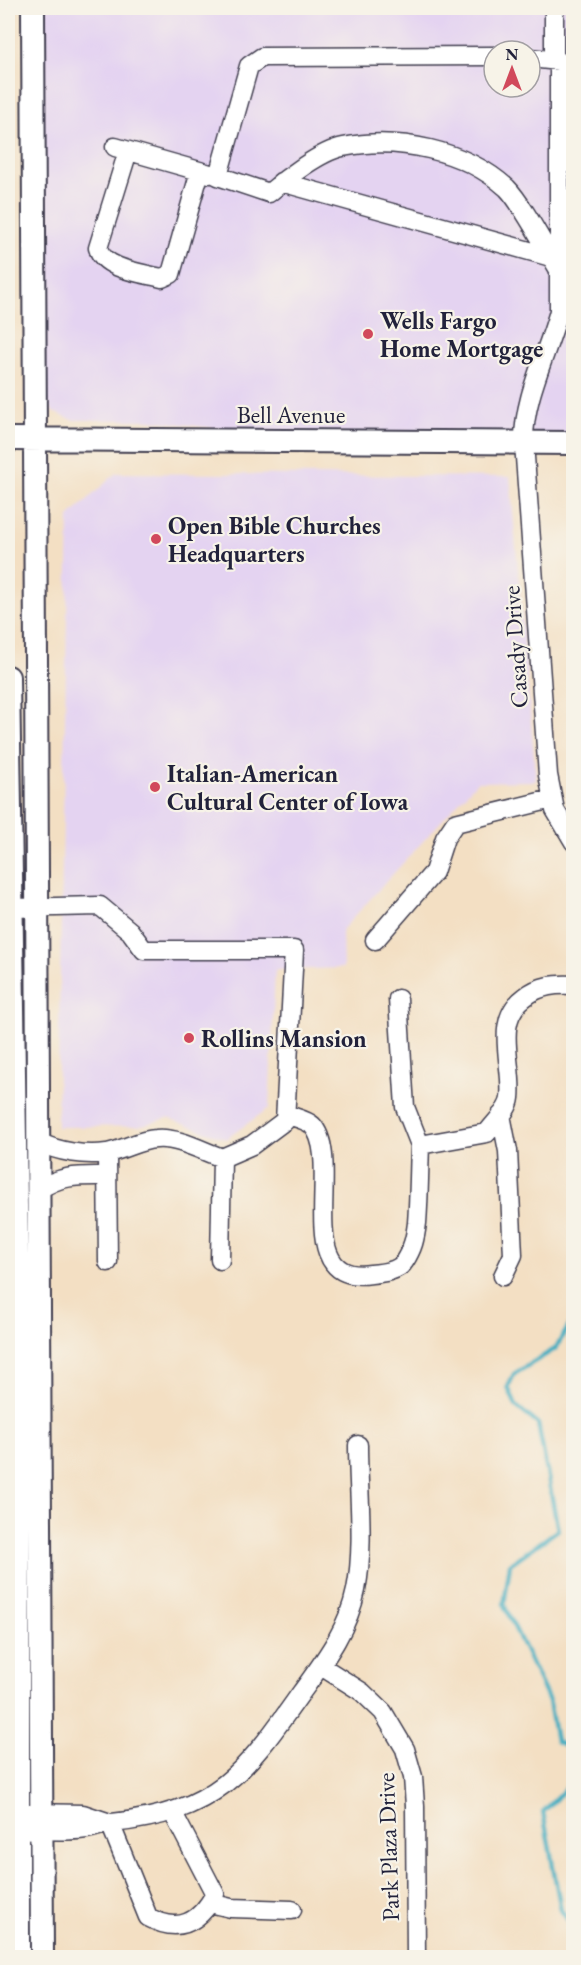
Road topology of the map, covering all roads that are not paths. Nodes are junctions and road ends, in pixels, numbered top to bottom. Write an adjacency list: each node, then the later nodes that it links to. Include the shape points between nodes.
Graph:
1 (33, 8): 10 (main road)
2 (554, 8): 5 (street)
3 (482, 56): 6 (street, via 262,57 249,66)
4 (542, 59): 5 (street)
5 (554, 60): 8 (street, Casady Drive, via 559,61)
6 (209, 174): 6 (street, via 122,149 98,249 100,256 112,265 162,278 171,274); 7 (street, via 269,193)
7 (281, 182): 8 (street); 8 (street, via 341,147 399,143 458,157 508,190)
8 (555, 263): 11 (street, Casady Drive, via 559,311 525,413)
9 (8, 439): 10 (main road, Bell Avenue)
10 (34, 440): 11 (main road, Bell Avenue); 15 (main road)
11 (524, 443): 12 (main road, Bell Avenue); 16 (street, Casady Drive)
12 (573, 443)
13 (8, 677): 14 (main road)
14 (8, 716): 15 (street); 18 (main road)
15 (37, 716): 19 (main road)
16 (552, 799): 17 (street, Casady Drive, via 559,821); 20 (street, via 455,823 445,837 434,872)
17 (573, 842)
18 (12, 908): 19 (street); 23 (main road)
19 (38, 908): 24 (main road); 26 (street, via 100,906 135,926 144,950 294,950)
20 (375, 940)
21 (573, 986): 25 (street, via 556,984 533,990 515,1004 507,1022 510,1100)
22 (398, 999): 28 (street, via 405,1107)
23 (11, 1000): 24 (street); 40 (main road)
24 (38, 1000): 27 (main road)
25 (501, 1115): 28 (street, via 487,1133); 37 (street, via 508,1152 513,1255)
26 (285, 1120): 28 (street, via 291,1116 312,1125 322,1143 323,1226 328,1254 335,1265 357,1276 402,1266 415,1245); 31 (street, via 252,1145)
27 (39, 1142): 29 (street); 34 (main road)
28 (420, 1145)
29 (66, 1152): 30 (street); 33 (street)
30 (107, 1153): 31 (street, via 157,1138); 32 (street)
31 (222, 1158): 35 (street)
32 (107, 1176): 33 (street); 36 (street)
33 (66, 1177): 34 (street)
34 (39, 1190): 41 (main road)
35 (220, 1260)
36 (108, 1262)
37 (503, 1276)
38 (358, 1445): 39 (street, via 356,1590 346,1624)
39 (321, 1666): 42 (street, via 260,1751 230,1781); 50 (street, Park Plaza Drive, via 362,1692 383,1712 405,1749 413,1777 415,1806)
40 (13, 1785): 41 (street); 43 (main road)
41 (41, 1785): 44 (main road)
42 (173, 1813): 45 (street); 46 (street, via 210,1880 215,1894)
43 (18, 1821): 44 (street); 48 (main road)
44 (42, 1822): 45 (street, via 87,1830); 49 (main road)
45 (110, 1823): 46 (street, via 148,1917 161,1924 194,1921)
46 (210, 1903): 47 (street, via 231,1908)
47 (292, 1910)
48 (18, 1958)
49 (42, 1958)
50 (416, 1958)

